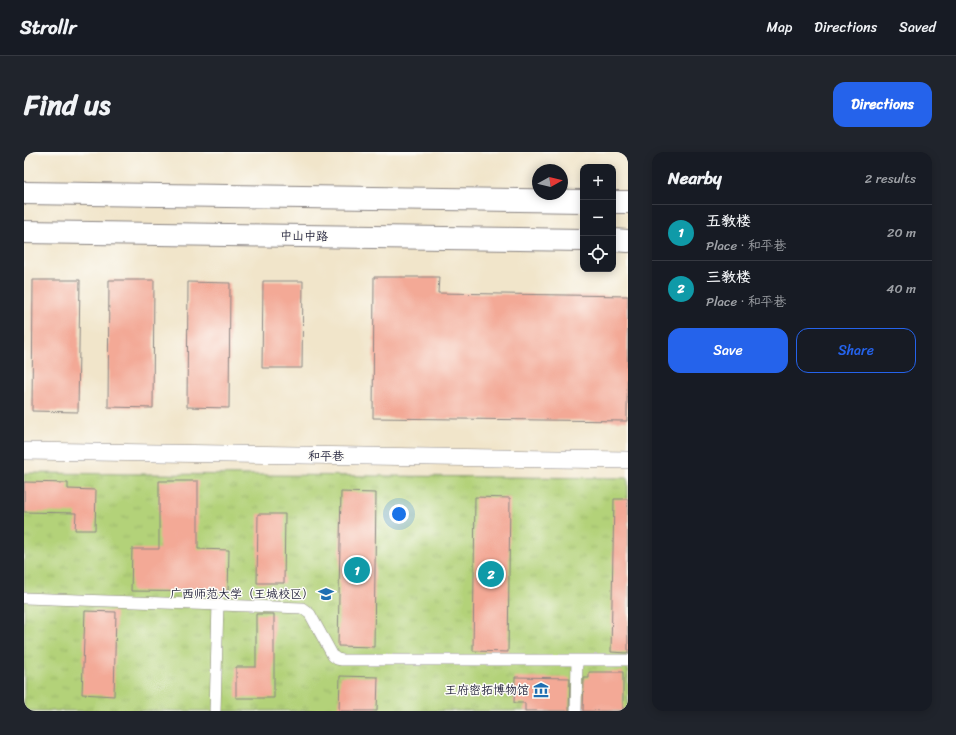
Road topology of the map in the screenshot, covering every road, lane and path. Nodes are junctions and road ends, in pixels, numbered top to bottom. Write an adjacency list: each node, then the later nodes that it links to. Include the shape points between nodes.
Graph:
1 (24, 193): 2 (highway)
2 (580, 201)
3 (616, 202): 4 (highway)
4 (628, 202)
5 (24, 232): 6 (highway, 中山中路)
6 (580, 240)
7 (616, 240): 8 (highway)
8 (628, 241)
9 (24, 451): 10 (street, 和平巷)
10 (628, 460)
11 (24, 598): 12 (lane)
12 (218, 604): 13 (lane, via 304,608 338,660); 15 (lane)
13 (577, 660): 14 (lane); 16 (lane)
14 (628, 660)
15 (215, 711)
16 (576, 711)

